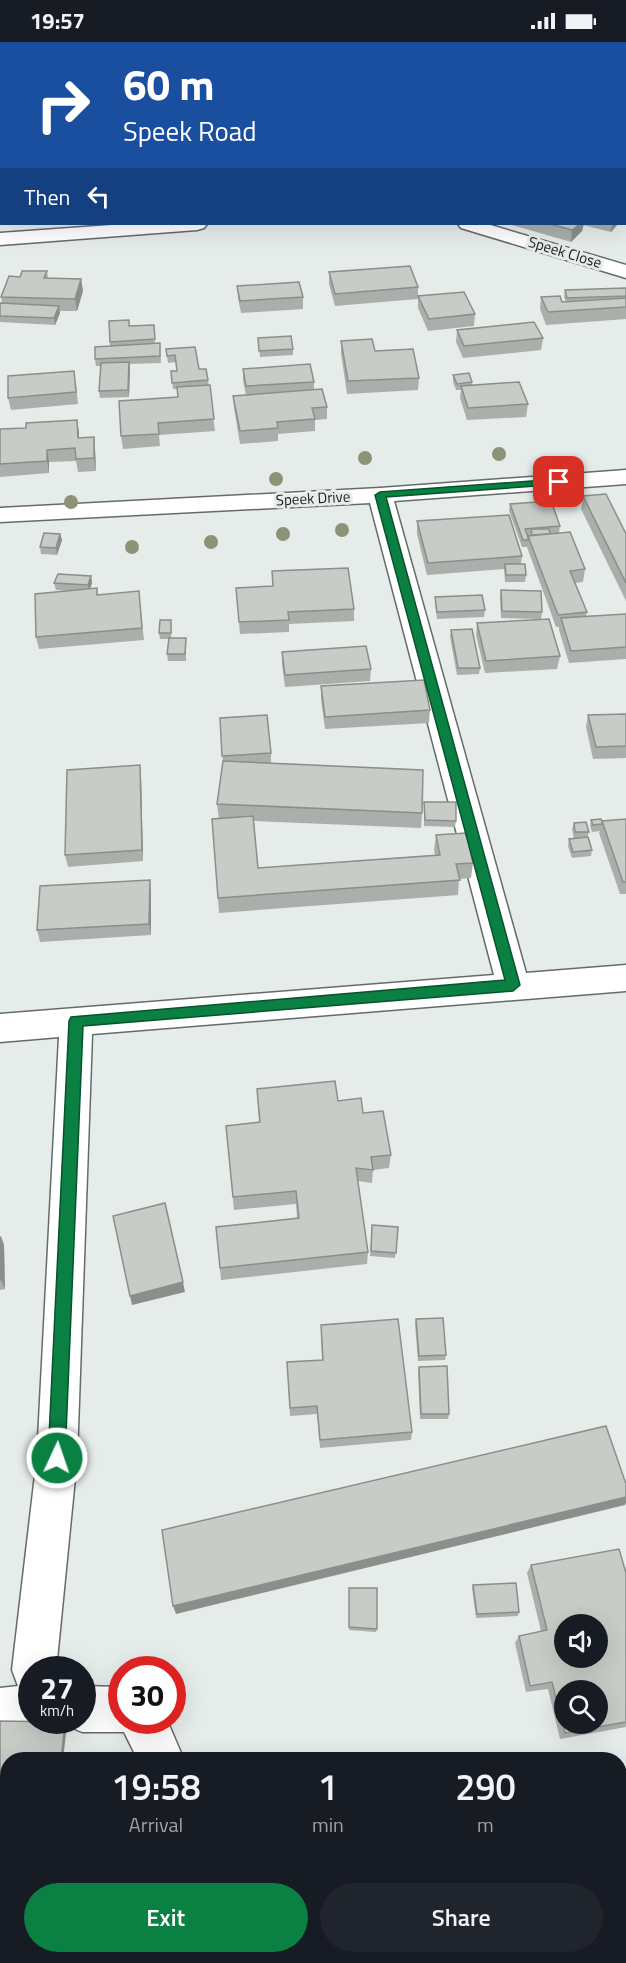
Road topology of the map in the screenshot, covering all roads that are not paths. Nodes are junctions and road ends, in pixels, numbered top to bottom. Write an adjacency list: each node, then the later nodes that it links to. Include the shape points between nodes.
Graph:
1 (184, 225): 3 (street)
2 (471, 225): 4 (street, Speek Close)
3 (0, 239)
4 (626, 272)
5 (626, 477): 6 (street, Speek Drive)
6 (380, 495): 7 (street, Speek Drive); 9 (street)
7 (0, 515)
8 (626, 978): 9 (street)
9 (513, 985): 10 (street)
10 (76, 1021): 11 (street); 12 (street, via 57,1458)
11 (0, 1028)
12 (36, 1656)
13 (18, 1708): 14 (street)
14 (0, 1711)
15 (150, 1734): 16 (street)
16 (159, 1752)

